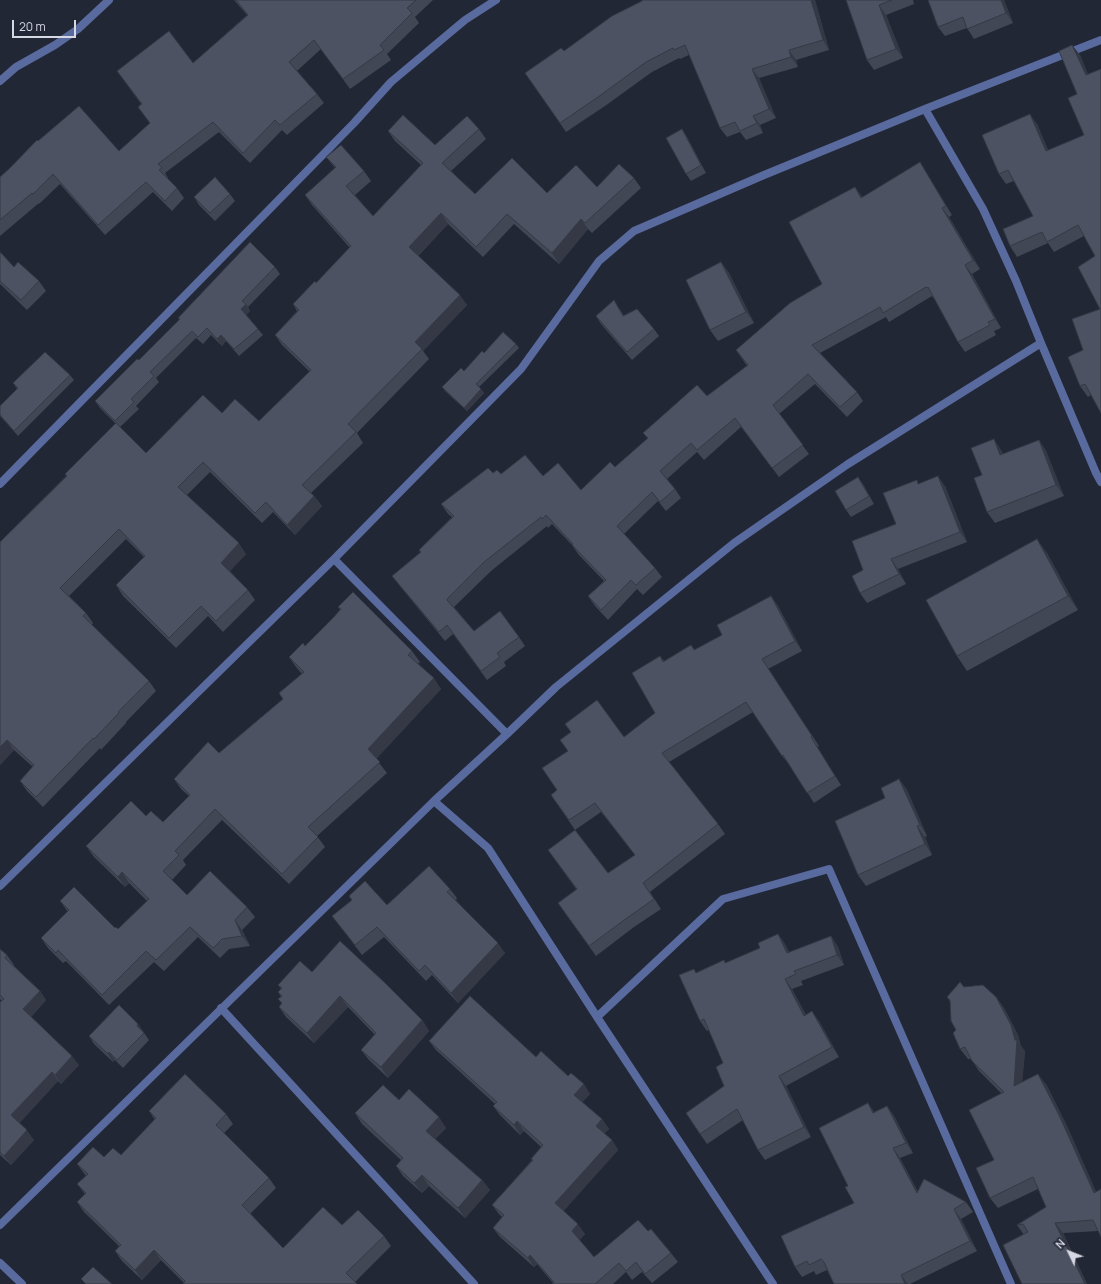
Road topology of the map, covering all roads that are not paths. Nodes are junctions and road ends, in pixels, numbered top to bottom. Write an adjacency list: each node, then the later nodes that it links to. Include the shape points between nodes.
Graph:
1 (108, 0): 4 (street, via 78,29)
2 (496, 0): 8 (street, via 465,20 391,82)
3 (1101, 40): 5 (street)
4 (0, 81)
5 (925, 109): 6 (street, via 983,209); 9 (street, via 634,231 599,261 521,370)
6 (1041, 343): 7 (street); 10 (street, via 848,464 734,543 556,687)
7 (1101, 482)
8 (0, 484)
9 (334, 559): 10 (street); 12 (street)
10 (507, 734): 11 (street)
11 (434, 801): 13 (street); 14 (street, via 488,848)
12 (0, 886)
13 (221, 1008): 15 (street); 18 (street)
14 (597, 1017): 19 (street); 20 (street, via 723,899 829,869)
15 (0, 1225)
16 (0, 1263): 17 (street)
17 (22, 1284)
18 (474, 1284)
19 (773, 1284)
20 (1011, 1284)

